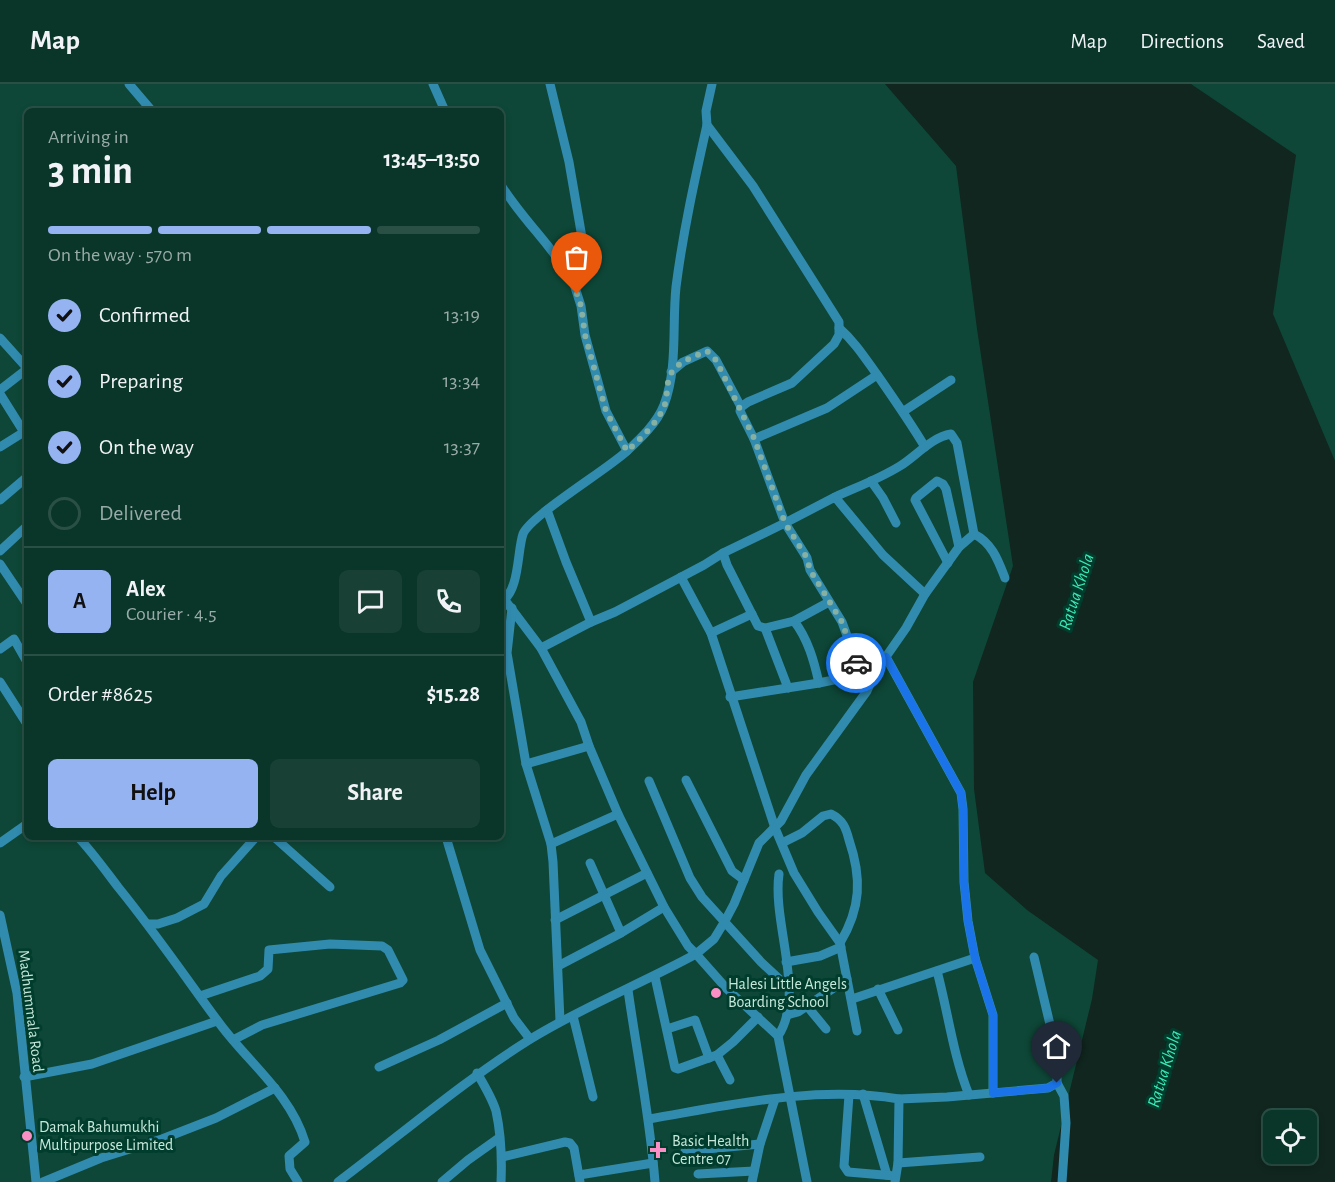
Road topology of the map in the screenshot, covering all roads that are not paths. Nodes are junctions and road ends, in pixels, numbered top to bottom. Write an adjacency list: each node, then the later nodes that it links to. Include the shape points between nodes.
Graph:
1 (129, 84): 5 (street)
2 (434, 84): 6 (street)
3 (550, 84): 9 (street, via 585,255)
4 (712, 84): 7 (street)
5 (149, 108)
6 (444, 108)
7 (707, 125): 10 (street, via 766,206 817,285); 14 (street, via 687,214 676,288)
8 (504, 190): 9 (street)
9 (573, 281): 25 (street, via 606,411)
10 (839, 328): 15 (street, via 854,341); 18 (street, via 834,344 792,383)
11 (0, 338): 12 (street)
12 (24, 365)
13 (24, 371): 17 (street)
14 (671, 372): 18 (street, via 707,351 716,360); 25 (street, via 664,405 656,420)
15 (877, 375): 19 (street); 22 (street, via 826,408)
16 (951, 380): 19 (street)
17 (0, 392): 20 (street)
18 (741, 407): 22 (street)
19 (904, 411): 24 (street)
20 (24, 431)
21 (24, 435): 23 (street)
22 (754, 438): 31 (street)
23 (0, 447)
24 (925, 447): 27 (street); 34 (street, via 951,434 957,442)
25 (627, 451): 30 (street)
26 (24, 480): 29 (street)
27 (871, 481): 28 (street); 32 (street)
28 (835, 497): 31 (street); 42 (street, via 883,555)
29 (0, 500)
30 (547, 510): 43 (street, via 523,532 517,573); 50 (street)
31 (785, 523): 37 (street); 46 (street)
32 (896, 523)
33 (24, 529): 36 (street)
34 (974, 534): 35 (street); 41 (street, via 989,545)
35 (959, 547): 38 (street); 38 (street, via 946,489 937,481 915,500)
36 (0, 551)
37 (723, 553): 40 (street); 48 (street)
38 (948, 563): 42 (street)
39 (0, 564): 44 (street)
40 (681, 577): 50 (street); 52 (street)
41 (1005, 578)
42 (925, 594): 56 (street)
43 (504, 596)
44 (24, 600)
45 (504, 601): 47 (street)
46 (829, 602): 49 (street); 58 (street, via 842,622)
47 (512, 608): 53 (street); 65 (street, via 507,653)
48 (752, 614): 51 (street, via 758,626); 52 (street)
49 (794, 621): 51 (street); 60 (street, via 809,647)
50 (591, 622): 53 (street)
51 (765, 628): 61 (street)
52 (711, 633): 62 (street)
53 (541, 648): 64 (street, via 581,722)
54 (0, 649): 55 (street, via 14,639)
55 (24, 657)
56 (886, 657): 57 (street); 93 (street, via 961,793 964,882)
57 (876, 671): 58 (street); 70 (street, via 867,691 806,775)
58 (861, 674): 60 (street)
59 (0, 682): 63 (street)
60 (819, 683): 61 (street)
61 (788, 688): 62 (street)
62 (730, 697): 70 (street)
63 (24, 719)
64 (589, 747): 65 (street); 68 (street)
65 (526, 764): 77 (street)
66 (686, 780): 81 (street, via 732,871)
67 (649, 782): 87 (street, via 690,878)
68 (618, 814): 77 (street); 79 (street)
69 (24, 826): 75 (street)
70 (775, 828): 76 (street); 81 (street, via 759,843)
71 (80, 840): 88 (street)
72 (252, 840): 88 (street, via 221,876 204,904 177,918)
73 (277, 840): 82 (street)
74 (447, 840): 104 (street, via 475,938)
75 (0, 843)
76 (782, 843): 90 (street, via 803,888); 90 (street, via 823,816 831,814 844,825 859,879 852,918)
77 (551, 844): 86 (street)
78 (590, 863): 83 (street)
79 (647, 873): 83 (street); 84 (street)
80 (779, 874): 94 (street)
81 (744, 880): 87 (street)
82 (330, 886)
83 (604, 896): 86 (street); 89 (street)
84 (664, 907): 89 (street); 91 (street)
85 (0, 915): 121 (street, Madhummala Road, via 17,993)
86 (555, 920): 95 (street)
87 (725, 921): 91 (street, via 714,939); 101 (street)
88 (148, 924): 102 (street)
89 (621, 933): 95 (street)
90 (840, 945): 94 (street, via 820,956); 98 (street)
91 (696, 954): 97 (street); 108 (street)
92 (1034, 957): 123 (street, via 1057,1054)
93 (975, 958): 96 (street); 125 (street, via 993,1015)
94 (786, 963): 101 (street)
95 (558, 966): 110 (street)
96 (937, 971): 99 (street); 128 (street)
97 (655, 977): 100 (street); 111 (street)
98 (847, 979): 103 (street); 105 (street)
99 (878, 989): 103 (street); 113 (street)
100 (628, 990): 107 (street); 133 (street)
101 (790, 990): 106 (street)
102 (200, 996): 109 (street); 117 (street, via 260,976 268,969 269,950 330,944 382,946 388,950 403,980 262,1024)
103 (852, 999): 114 (street)
104 (507, 1003): 116 (street); 119 (street)
105 (807, 1006): 106 (street); 112 (street)
106 (787, 1015): 115 (street)
107 (573, 1016): 110 (street); 129 (street)
108 (758, 1017): 115 (street); 118 (street)
109 (217, 1021): 117 (street); 121 (street, via 92,1064)
110 (561, 1021): 116 (street)
111 (667, 1029): 118 (street, via 695,1020); 118 (street, via 675,1068)
112 (826, 1029)
113 (898, 1030)
114 (857, 1031)
115 (778, 1036): 130 (street)
116 (530, 1039): 120 (street)
117 (233, 1040): 124 (street)
118 (713, 1056): 122 (street)
119 (380, 1067)
120 (477, 1073): 134 (street, via 496,1112); 148 (street)
121 (24, 1077): 145 (street, Madhummala Road)
122 (730, 1080)
123 (1057, 1083): 125 (street, via 1048,1088); 154 (street, via 1064,1096 1065,1114)
124 (275, 1088): 146 (street, via 216,1118); 147 (street, via 300,1126 304,1142 289,1156)
125 (993, 1093): 128 (street)
126 (863, 1094): 127 (street); 132 (street); 144 (street)
127 (849, 1095): 130 (street); 144 (street, via 844,1166 848,1172)
128 (969, 1095): 132 (street)
129 (593, 1097)
130 (789, 1098): 131 (street); 153 (street)
131 (775, 1099): 133 (street); 135 (street)
132 (899, 1099): 140 (street)
133 (650, 1119): 139 (street)
134 (499, 1138): 137 (street); 149 (street)
135 (760, 1144): 136 (street); 141 (street)
136 (685, 1151)
137 (502, 1157): 143 (street, via 570,1143); 150 (street)
138 (980, 1157): 140 (street)
139 (653, 1163): 143 (street); 151 (street)
140 (898, 1163): 144 (street)
141 (754, 1171): 142 (street); 152 (street)
142 (698, 1174)
143 (580, 1178)
144 (892, 1178)
145 (36, 1182)
146 (43, 1182)
147 (298, 1182)
148 (338, 1182)
149 (442, 1182)
150 (501, 1182)
151 (655, 1182)
152 (752, 1182)
153 (807, 1182)
154 (1062, 1182)

